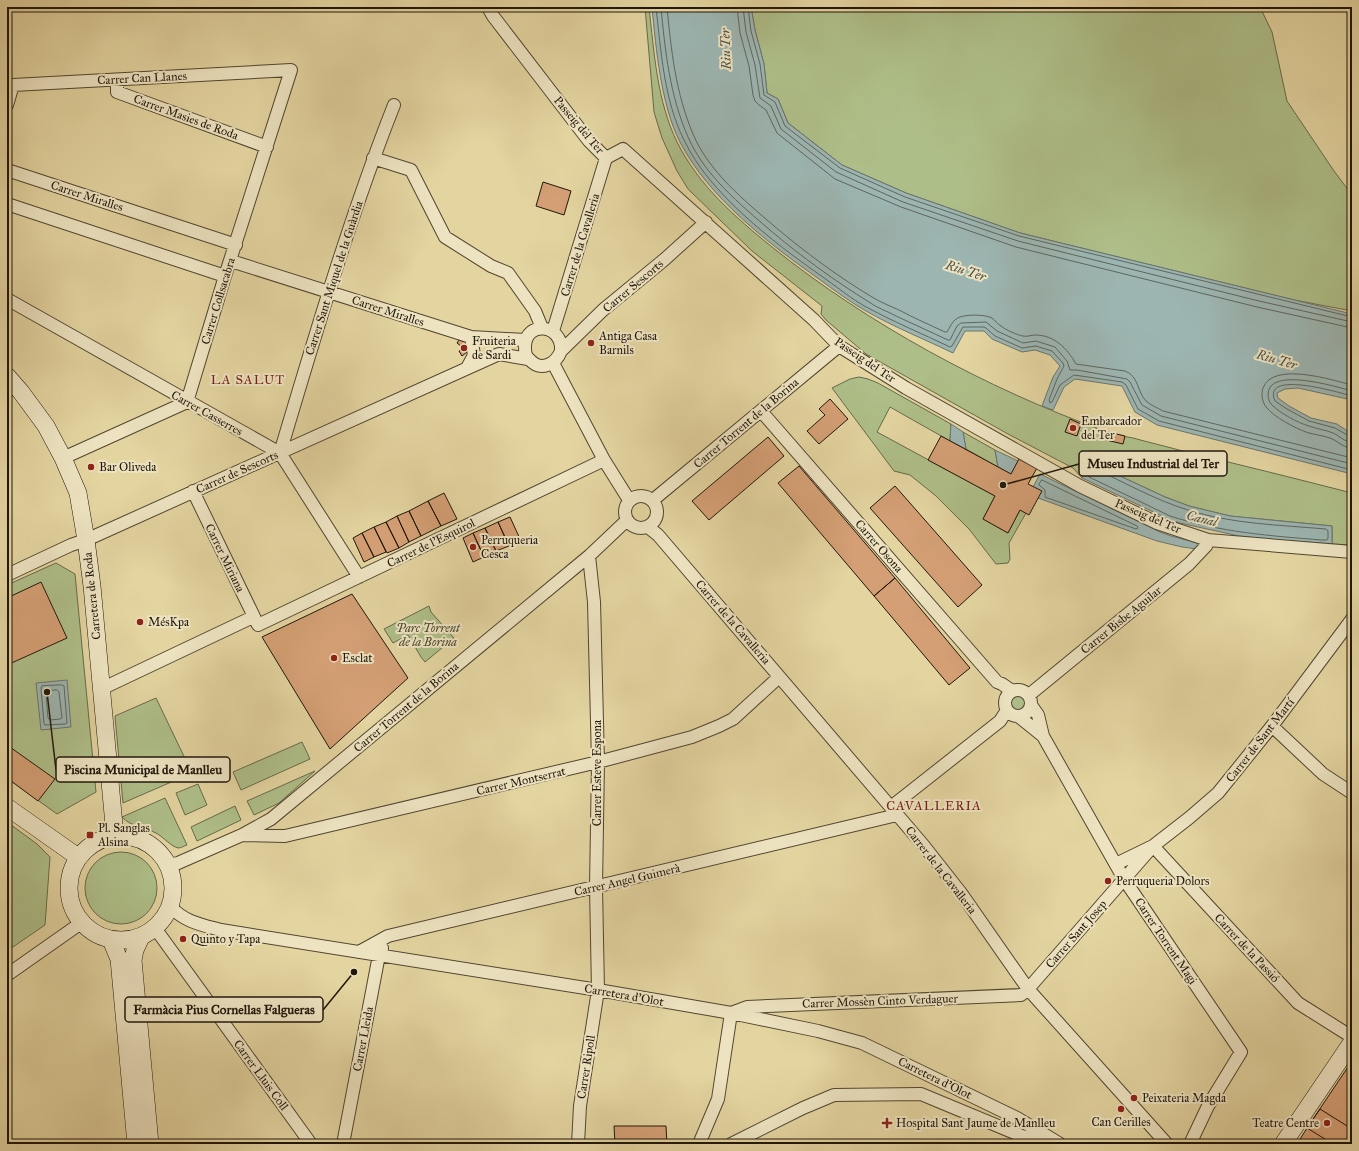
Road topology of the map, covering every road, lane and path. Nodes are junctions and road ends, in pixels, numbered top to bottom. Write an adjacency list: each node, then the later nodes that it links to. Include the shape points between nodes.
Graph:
1 (488, 7): 8 (street, Passeig del Ter, via 589,141)
2 (291, 70): 3 (street, Carrer Can Llanes); 6 (street, Carrer Collsacabra)
3 (117, 80): 4 (street, Carrer Can Llanes, via 13,85); 6 (street, Carrer Masies de Roda, via 118,92)
4 (7, 105)
5 (394, 105): 7 (street, Carrer Sant Miquel de la Guàrdia)
6 (267, 147): 12 (street, Carrer Collsacabra)
7 (373, 158): 15 (street, Carrer Sant Miquel de la Guàrdia); 17 (street, via 411,170 445,237 491,266 508,273)
8 (606, 158): 11 (street, Passeig del Ter, via 622,149); 17 (street, Carrer de la Cavalleria)
9 (7, 170): 12 (street, Carrer Miralles)
10 (7, 204): 14 (street)
11 (706, 222): 20 (street, Passeig del Ter); 21 (street, Carrer Sescorts, via 603,310)
12 (236, 245): 13 (street, Carrer Collsacabra)
13 (231, 261): 14 (street, Carrer Collsacabra); 15 (street, Carrer Miralles)
14 (225, 276): 26 (street, Carrer Collsacabra)
15 (328, 291): 18 (street, Carrer Miralles); 28 (street, Carrer Sant Miquel de la Guàrdia)
16 (7, 299): 26 (street, Carrer Casserres)
17 (548, 330): 19 (street, via 537,329); 21 (street, via 560,340)
18 (470, 337): 19 (street, Carrer Miralles); 24 (street, via 474,355)
19 (525, 340): 22 (street, via 525,353)
20 (839, 346): 27 (street, Carrer Torrent de la Borina); 37 (street, Passeig del Ter, via 906,388 1080,486 1157,523)
21 (561, 351): 23 (street)
22 (528, 359): 23 (street, via 539,365 547,366); 24 (street, Carrer de Sescorts, via 499,354)
23 (553, 363): 30 (street)
24 (467, 368): 28 (street, Carrer de Sescorts)
25 (7, 376): 29 (street, Carretera de Roda, via 46,426)
26 (187, 402): 28 (street, Carrer Casserres); 29 (street)
27 (761, 411): 33 (street, Carrer Torrent de la Borina); 45 (street, Carrer Osona)
28 (280, 453): 31 (street, Carrer de Sescorts); 41 (street, Carrer Casserres)
29 (64, 458): 36 (street, Carretera de Roda, via 78,493)
30 (604, 460): 32 (street); 41 (street, Carrer de l'Esquirol)
31 (193, 491): 36 (street, Carrer de Sescorts); 43 (street, Carrer Miriana)
32 (629, 500): 33 (street, via 644,496); 34 (street, via 624,512)
33 (653, 500): 35 (street, via 657,515)
34 (627, 520): 35 (street, via 634,527); 39 (street, Carrer Torrent de la Borina)
35 (648, 527): 44 (street, Carrer de la Cavalleria, via 658,535)
36 (86, 540): 40 (street, Carrer de Sescorts); 46 (street, Carretera de Roda)
37 (1208, 540): 38 (street, Passeig del Ter); 48 (street, Carrer Bisbe Aguilar, via 1190,564)
38 (1352, 552)
39 (589, 556): 52 (street, Carrer Esteve Espona, via 594,602); 56 (street, Carrer Torrent de la Borina, via 272,819)
40 (7, 575)
41 (359, 577): 43 (street, Carrer de l'Esquirol)
42 (1352, 620): 50 (street, Carrer de Sant Martí)
43 (255, 621): 46 (street)
44 (779, 677): 52 (street, Carrer Montserrat, via 733,719 720,726 692,737); 55 (street, Carrer de la Cavalleria)
45 (997, 682): 47 (street, Carrer Osona); 49 (street, Carrer Osona, via 998,689)
46 (101, 688): 57 (street, Carretera de Roda)
47 (1012, 691): 48 (street, via 1021,690); 49 (street, via 1007,695)
48 (1030, 700): 49 (street, via 1027,713); 51 (street, Carrer Torrent Magi, via 1038,715)
49 (1010, 709): 51 (street, Carrer Torrent Magi); 55 (street, via 1000,721)
50 (1272, 726): 53 (street, via 1323,774); 58 (street, Carrer de Sant Martí, via 1218,793)
51 (1043, 736): 60 (street, Carrer Torrent Magi)
52 (598, 762): 56 (street, Carrer Montserrat, via 284,836); 63 (street, Carrer Esteve Espona)
53 (1352, 793)
54 (7, 807): 59 (street)
55 (894, 811): 63 (street, Carrer Angel Guimerà); 72 (street, Carrer de la Cavalleria, via 960,893)
56 (242, 835): 61 (street, Carrer Torrent de la Borina)
57 (115, 836): 59 (street, via 97,841); 61 (street, via 143,840 158,850)
58 (1153, 846): 60 (street, Carrer de Sant Martí); 62 (street, Carrer de Sant Martí); 75 (street, Carrer de la Passió, via 1298,1003)
59 (78, 857): 65 (street, via 71,871 68,886 69,900)
60 (1116, 864): 62 (street, Carrer Torrent Magi)
61 (168, 865): 64 (street, via 173,893)
62 (1124, 879): 72 (street, Carrer Sant Josep); 86 (street, Carrer Torrent Magi, via 1241,1052 1208,1106)
63 (596, 887): 67 (street, Carrer Angel Guimerà); 73 (street, Carrer Esteve Espona)
64 (170, 906): 66 (street, via 164,918); 69 (street, Carretera d'Olot, via 178,915 194,923 221,930)
65 (81, 923): 68 (street, via 97,935); 71 (street)
66 (148, 933): 68 (street, via 125,941); 78 (street, via 135,950 133,960); 79 (street, Carrer Lluis Coll)
67 (388, 936): 69 (street, Carrer Angel Guimerà); 70 (street, Carrer Lleida)
68 (111, 940): 77 (street, via 119,959)
69 (359, 952): 70 (street, Carretera d'Olot)
70 (379, 955): 73 (street, Carretera d'Olot); 80 (street, Carrer Lleida)
71 (7, 975)
72 (1028, 989): 74 (street, Carrer Mossèn Cinto Verdaguer, via 1021,995 748,1007); 85 (street, Carrer de la Cavalleria)
73 (598, 990): 74 (street, Carretera d'Olot); 81 (street, Carrer Ripoll, via 580,1106)
74 (731, 1013): 82 (street, via 718,1099); 84 (street, Carretera d'Olot, via 862,1043 1017,1118)
75 (1352, 1037)
76 (1352, 1042): 87 (street)
77 (136, 1144)
78 (150, 1144)
79 (310, 1144)
80 (343, 1144)
81 (578, 1144)
82 (699, 1144)
83 (731, 1144): 84 (street, via 834,1095 921,1094 1022,1136)
84 (1059, 1144)
85 (1167, 1144)
86 (1190, 1144)
87 (1283, 1144)

